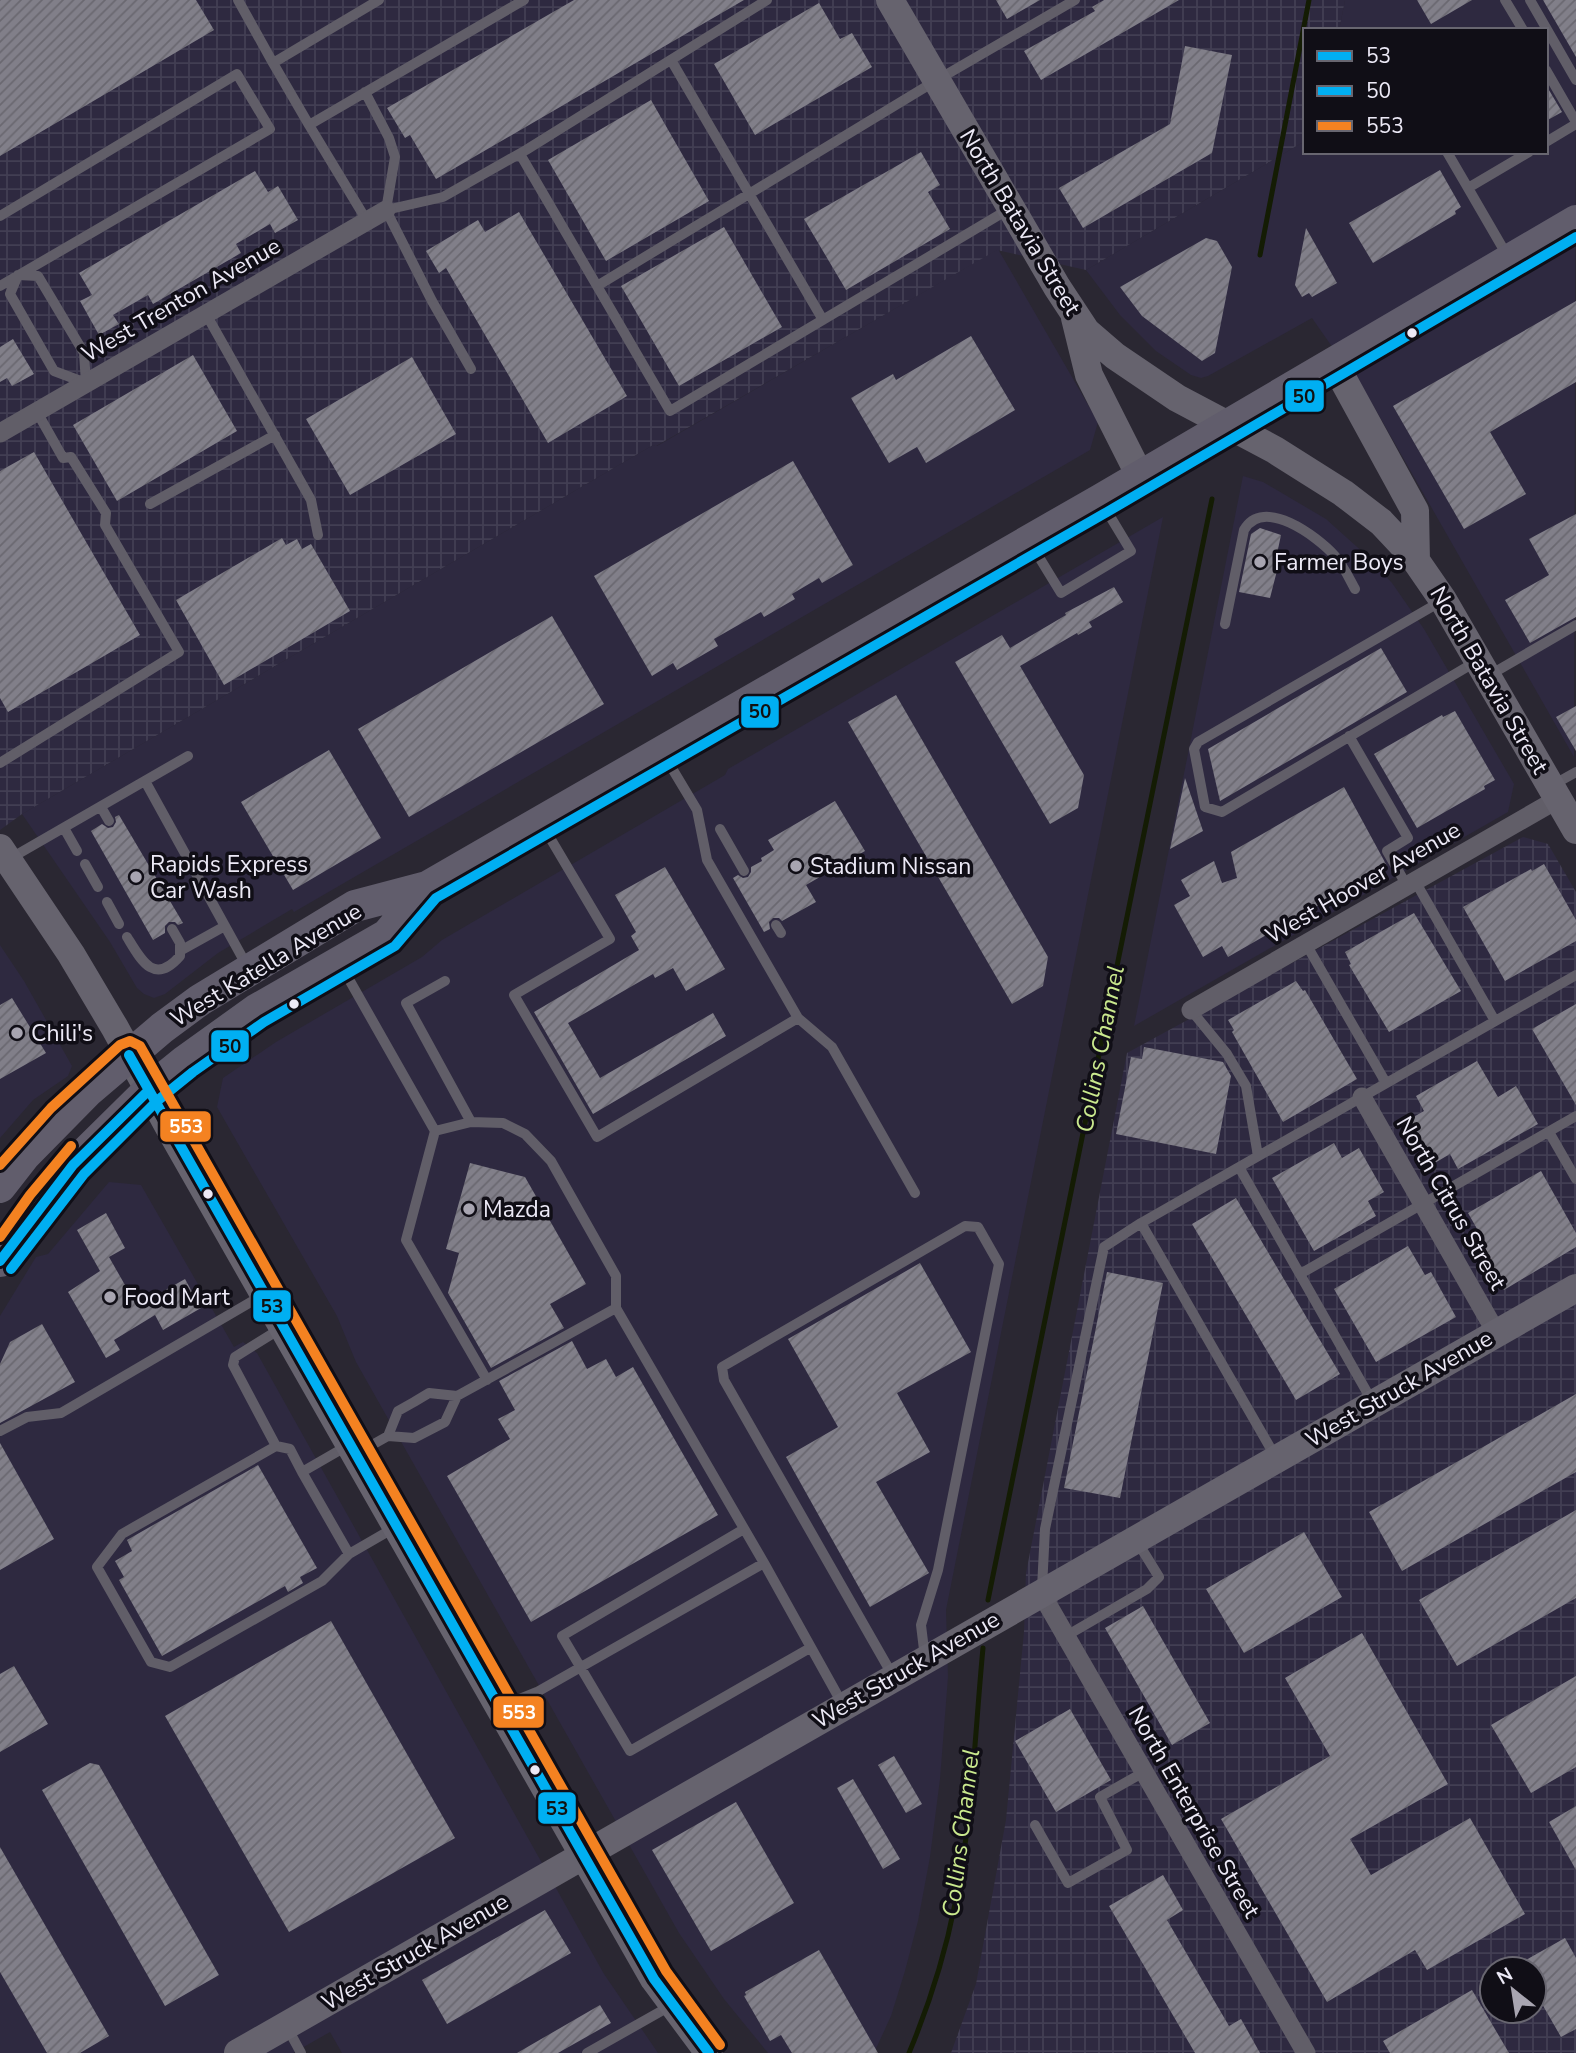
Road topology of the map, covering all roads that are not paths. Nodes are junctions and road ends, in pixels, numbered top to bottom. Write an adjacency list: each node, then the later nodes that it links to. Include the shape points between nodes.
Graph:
1 (238, 0): 13 (lane)
2 (379, 0): 13 (lane)
3 (524, 0): 17 (lane)
4 (767, 0): 12 (lane)
5 (890, 0): 15 (street, North Batavia Street)
6 (1075, 0): 15 (lane)
7 (1506, 0): 9 (lane)
8 (1530, 0): 10 (lane)
9 (1522, 28)
10 (1546, 28)
11 (1548, 31): 16 (lane)
12 (671, 60): 21 (lane); 25 (lane)
13 (273, 63): 19 (lane)
14 (1548, 74): 18 (lane)
15 (937, 80): 25 (lane); 26 (street, North Batavia Street)
16 (1576, 80)
17 (365, 92): 19 (lane); 27 (lane, via 395,157)
18 (1576, 123): 20 (lane)
19 (309, 125): 29 (lane)
20 (1548, 141)
21 (520, 154): 27 (lane, via 443,197); 34 (lane)
22 (1448, 154): 24 (lane)
23 (1526, 154): 24 (lane)
24 (1468, 188): 31 (lane)
25 (751, 195): 34 (lane); 37 (lane)
26 (1012, 208): 36 (street, North Batavia Street); 37 (lane)
27 (386, 210): 29 (street, West Trenton Avenue); 39 (lane)
28 (0, 216): 32 (lane, via 237,74 270,129)
29 (367, 221): 35 (street, West Trenton Avenue)
30 (1576, 222): 31 (main road, West Katella Avenue)
31 (1510, 260): 38 (main road, West Katella Avenue)
32 (18, 275): 33 (lane); 40 (lane, via 38,276 84,353); 40 (lane, via 10,294 54,371)
33 (0, 286)
34 (597, 286): 37 (lane, via 670,411)
35 (206, 314): 40 (street, West Trenton Avenue); 44 (lane)
36 (1074, 316): 42 (street, North Batavia Street, via 1145,378); 45 (street, via 1089,375)
37 (823, 320)
38 (1334, 363): 42 (main road, West Katella Avenue); 50 (street, via 1415,511)
39 (471, 369)
40 (86, 383): 41 (street, West Trenton Avenue)
41 (37, 412): 43 (street, West Trenton Avenue); 60 (lane, via 64,458 71,457 106,513 105,525 178,652)
42 (1229, 424): 45 (main road, West Katella Avenue); 50 (street, North Batavia Street, via 1343,493 1381,522)
43 (0, 433)
44 (275, 435): 47 (lane); 48 (lane, via 311,500)
45 (1140, 476): 46 (main road, West Katella Avenue)
46 (1100, 500): 49 (main road, West Katella Avenue); 49 (lane, via 1130,551 1061,593)
47 (150, 504)
48 (318, 535)
49 (1029, 541): 58 (main road, West Katella Avenue)
50 (1416, 561): 52 (street, North Batavia Street)
51 (1355, 589): 53 (lane, via 1333,554 1305,533 1272,516 1255,517 1244,530)
52 (1443, 600): 55 (street, North Batavia Street); 56 (lane, via 1198,742 1194,749 1205,807 1223,811)
53 (1225, 624)
54 (1576, 625): 55 (lane)
55 (1483, 668): 56 (lane); 63 (street, North Batavia Street)
56 (1349, 736): 74 (lane, via 1408,838 1387,851)
57 (0, 749): 60 (lane)
58 (662, 752): 66 (main road, West Katella Avenue); 89 (lane, via 697,810 707,860)
59 (188, 756): 62 (lane)
60 (3, 761)
61 (1576, 772): 63 (lane)
62 (145, 781): 64 (lane); 79 (lane)
63 (1555, 793): 69 (street, North Batavia Street); 74 (street, West Hoover Avenue)
64 (101, 807): 65 (lane); 67 (lane)
65 (109, 821)
66 (541, 821): 76 (main road, West Katella Avenue); 89 (lane, via 610,939 514,995 597,1138)
67 (64, 828): 70 (lane); 71 (lane)
68 (720, 829): 73 (lane)
69 (1576, 830)
70 (77, 851)
71 (4, 854): 91 (street, via 71,954)
72 (85, 864): 75 (lane)
73 (744, 871)
74 (1411, 883): 82 (street, West Hoover Avenue); 90 (lane)
75 (98, 887)
76 (427, 887): 84 (main road, West Katella Avenue, via 387,935); 85 (main road, West Katella Avenue, via 355,906)
77 (107, 902): 78 (lane)
78 (120, 923)
79 (225, 926): 83 (lane); 85 (lane)
80 (172, 929): 83 (lane)
81 (127, 937): 83 (lane, via 146,966 154,970 174,962)
82 (1306, 944): 88 (street, West Hoover Avenue); 92 (lane)
83 (180, 951)
84 (340, 962): 93 (main road, West Katella Avenue, via 256,1010); 97 (lane)
85 (248, 970): 91 (main road, West Katella Avenue)
86 (1576, 975): 90 (lane)
87 (445, 981): 96 (lane, via 406,1003)
88 (1191, 1010): 99 (lane, via 1227,1054 1245,1086)
89 (798, 1018): 103 (lane, via 832,1047)
90 (1495, 1021): 92 (lane)
91 (129, 1055): 93 (street); 102 (main road, West Katella Avenue, via 47,1131)
92 (1386, 1083): 94 (lane)
93 (148, 1091): 106 (main road, West Katella Avenue, via 73,1165); 109 (street)
94 (1362, 1097): 99 (lane); 104 (street, North Citrus Street)
95 (1576, 1116): 98 (lane)
96 (471, 1122): 97 (lane); 110 (lane, via 503,1123 525,1134 551,1161 616,1276)
97 (435, 1131): 113 (lane, via 406,1240)
98 (1549, 1132): 101 (lane); 104 (lane)
99 (1258, 1156): 100 (lane)
100 (1238, 1167): 105 (lane); 107 (lane)
101 (1576, 1179)
102 (0, 1187)
103 (915, 1193)
104 (1423, 1204): 107 (lane); 112 (street, North Citrus Street)
105 (1141, 1223): 120 (lane); 127 (lane, via 1104,1247 1045,1529)
106 (0, 1261)
107 (1300, 1275): 115 (lane)
108 (1576, 1288): 112 (street, West Struck Avenue)
109 (264, 1294): 111 (street); 116 (lane, via 61,1413 27,1417)
110 (616, 1308): 113 (lane); 123 (lane)
111 (283, 1328): 118 (lane, via 233,1361); 119 (street)
112 (1497, 1334): 115 (street, West Struck Avenue)
113 (486, 1380): 114 (lane)
114 (457, 1396): 117 (lane, via 444,1422 414,1438); 117 (lane, via 429,1393 398,1411)
115 (1374, 1404): 120 (street, West Struck Avenue)
116 (0, 1431)
117 (388, 1436): 119 (lane)
118 (276, 1446): 121 (lane, via 289,1449); 125 (lane, via 122,1534 97,1567 150,1662 170,1667 322,1581)
119 (353, 1449): 121 (lane); 122 (street)
120 (1277, 1459): 124 (street, West Struck Avenue)
121 (302, 1472): 125 (lane)
122 (397, 1526): 125 (lane); 134 (street)
123 (744, 1530): 126 (lane); 131 (lane, via 562,1636)
124 (1136, 1539): 127 (street, West Struck Avenue); 128 (lane, via 1159,1577 1147,1589)
125 (349, 1554)
126 (764, 1563): 129 (lane); 131 (lane)
127 (1041, 1593): 128 (street, North Enterprise Street); 130 (street, West Struck Avenue)
128 (1066, 1636): 135 (street, North Enterprise Street)
129 (810, 1648): 131 (lane, via 630,1751); 133 (lane)
130 (925, 1658): 132 (street, West Struck Avenue); 132 (lane, via 921,1625 938,1570 999,1264 978,1227 965,1226 722,1367 723,1380)
131 (581, 1667): 134 (lane)
132 (893, 1677): 133 (street, West Struck Avenue)
133 (843, 1705): 137 (street, West Struck Avenue)
134 (500, 1706): 137 (street)
135 (1144, 1772): 136 (lane, via 1100,1797 1127,1850 1068,1883); 144 (street, North Enterprise Street)
136 (1035, 1825)
137 (585, 1855): 138 (street, via 654,1979); 139 (street, West Struck Avenue)
138 (673, 2004): 142 (lane); 143 (street)
139 (286, 2026): 140 (street, West Struck Avenue); 141 (lane)
140 (238, 2053)
141 (301, 2053)
142 (587, 2053)
143 (709, 2053)
144 (1306, 2053)

